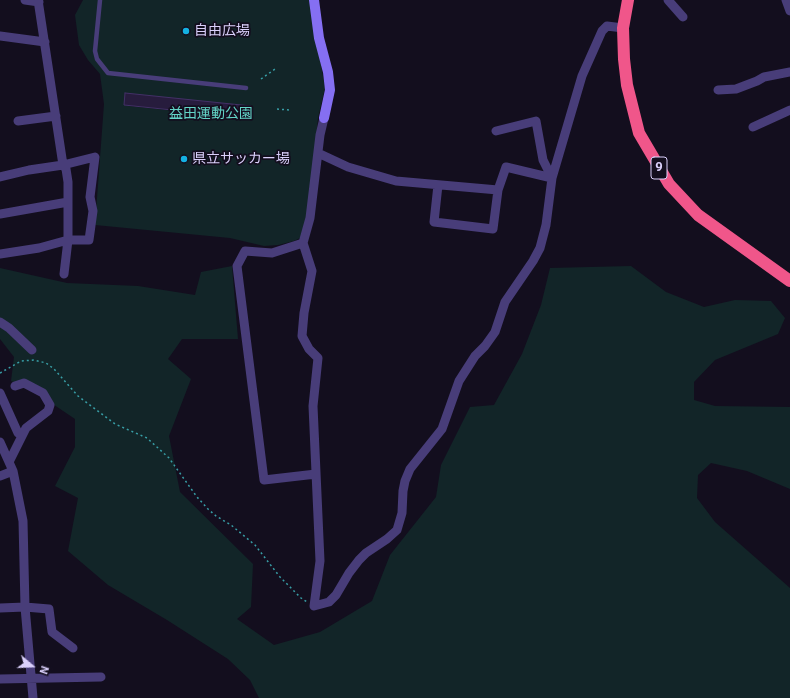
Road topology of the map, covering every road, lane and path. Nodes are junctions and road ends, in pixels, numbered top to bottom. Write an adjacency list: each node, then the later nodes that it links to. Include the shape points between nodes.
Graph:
1 (25, 0): 7 (street)
2 (100, 0): 16 (lane, via 95,51 97,59 108,73)
3 (314, 0): 22 (street, via 330,90)
4 (628, 0): 10 (highway, 9)
5 (668, 0): 9 (street)
6 (786, 0): 8 (street)
7 (39, 1): 12 (street)
8 (790, 11)
9 (683, 17)
10 (623, 28): 29 (street, via 608,26 602,31 582,76); 38 (highway, 9, via 627,85 639,133 669,184 698,215)
11 (0, 36): 12 (street)
12 (45, 42): 21 (street)
13 (274, 68): 15 (path)
14 (790, 72): 17 (street, via 764,77 736,88)
15 (261, 79)
16 (246, 88)
17 (718, 90)
18 (277, 109): 19 (path)
19 (289, 110)
20 (790, 110): 24 (street)
21 (56, 116): 23 (street); 27 (street)
22 (324, 118): 26 (street)
23 (18, 122)
24 (754, 127)
25 (496, 131): 29 (street, via 536,121 543,160)
26 (318, 153): 30 (street, via 348,166 396,181); 35 (street, via 310,218)
27 (63, 165): 28 (street); 32 (street, via 68,182); 34 (street, via 95,157 90,197 93,211 89,240)
28 (0, 177)
29 (552, 178): 31 (street, via 506,166); 50 (street, via 546,225 540,248 505,302 495,332 459,381 442,429 410,469 402,491 402,513 398,530 359,560 329,602)
30 (438, 185): 31 (street); 31 (street, via 434,222 493,229)
31 (498, 190)
32 (68, 202): 33 (street); 34 (street)
33 (0, 214)
34 (68, 240): 36 (street); 37 (street)
35 (303, 243): 48 (street, via 312,271 302,336 318,358 313,406); 48 (street, via 272,252 245,251 237,266 264,480)
36 (0, 254)
37 (64, 274)
38 (790, 281)
39 (0, 322): 40 (street)
40 (32, 350)
41 (0, 373): 50 (path, via 21,361 34,360 46,363 78,396 115,424 147,438 169,458 208,509 255,545 289,587)
42 (15, 386): 46 (street, via 24,383 43,394 50,405 48,411 26,428)
43 (0, 393): 44 (street)
44 (18, 433)
45 (0, 442): 46 (street)
46 (9, 462): 47 (street)
47 (13, 471): 49 (street); 51 (street, via 23,521)
48 (316, 474): 50 (street, via 320,561)
49 (0, 476)
50 (314, 606)
51 (25, 607): 52 (street); 53 (street, via 49,609 52,632); 55 (street)
52 (0, 608)
53 (73, 648)
54 (101, 677): 55 (street)
55 (31, 678): 56 (street); 57 (street)
56 (0, 679)
57 (33, 698)

